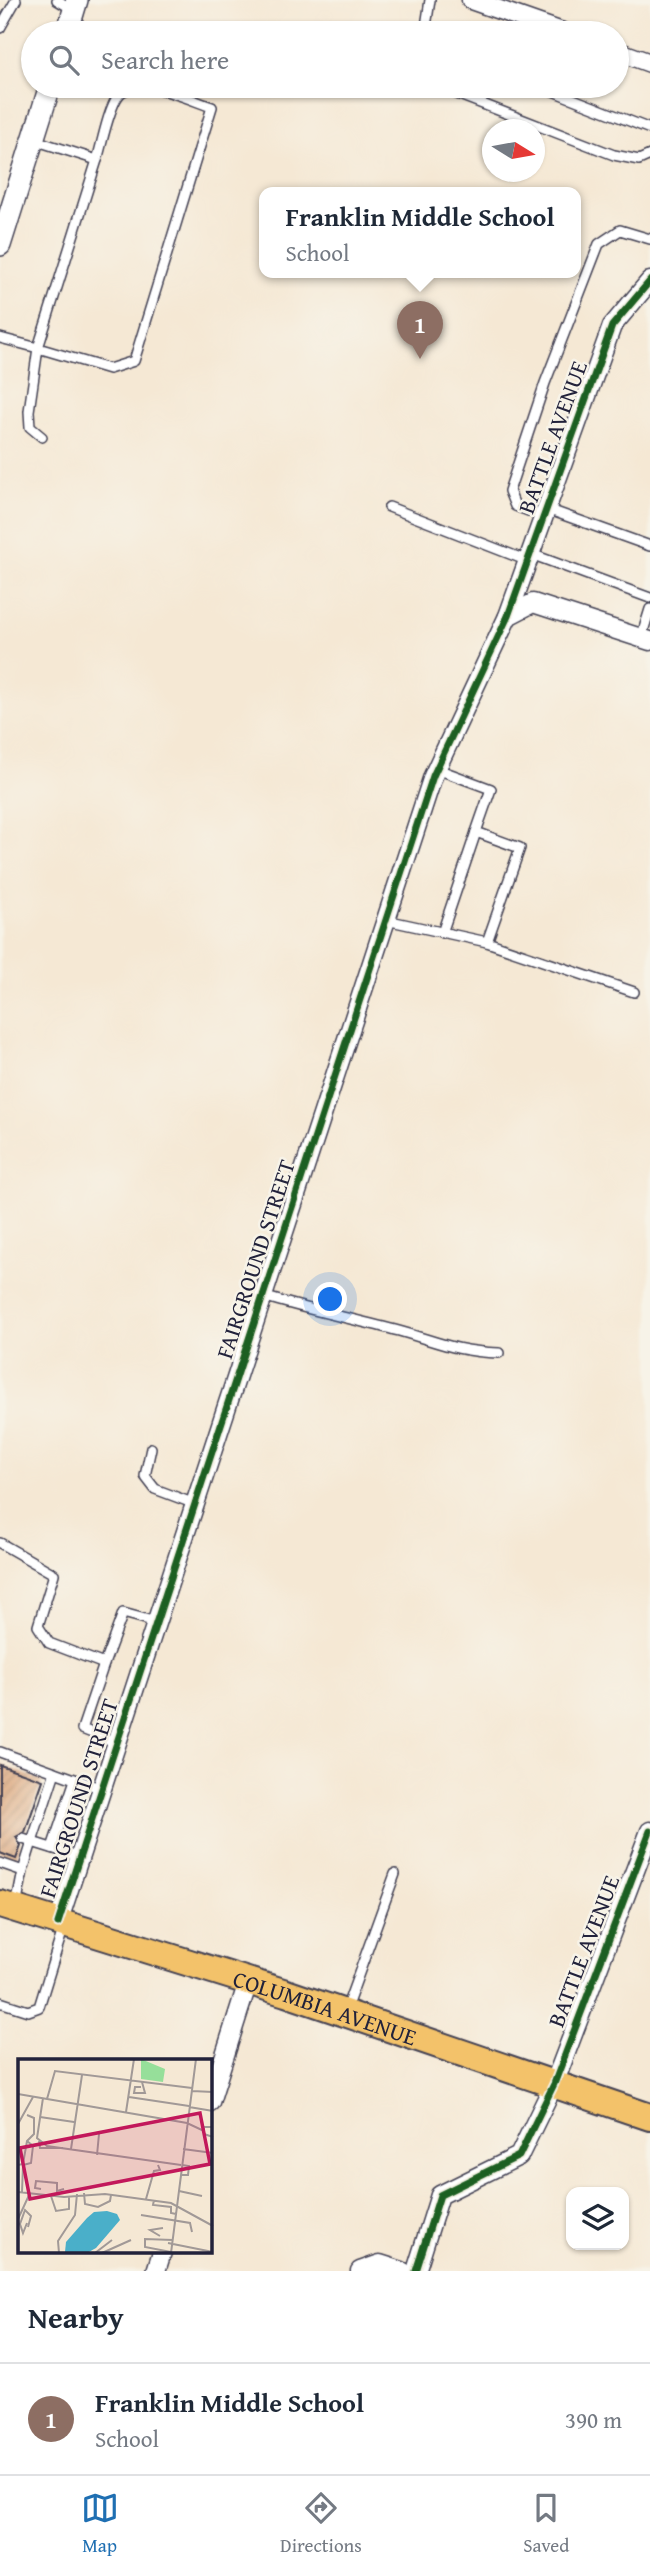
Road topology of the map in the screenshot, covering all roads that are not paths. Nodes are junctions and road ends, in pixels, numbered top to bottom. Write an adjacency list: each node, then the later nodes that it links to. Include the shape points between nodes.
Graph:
1 (16, 0): 8 (lane)
2 (430, 0): 6 (lane)
3 (471, 0): 7 (street)
4 (69, 3): 5 (street)
5 (67, 21)
6 (427, 21)
7 (531, 21)
8 (0, 28)
9 (629, 53): 10 (street)
10 (648, 56)
11 (46, 98): 17 (street)
12 (117, 98): 19 (lane)
13 (184, 98): 24 (lane, via 212,107 134,361 109,369)
14 (461, 98): 18 (lane, via 614,155 639,160)
15 (570, 98): 16 (lane)
16 (650, 130)
17 (32, 140): 19 (lane); 21 (street)
18 (650, 155)
19 (97, 160): 24 (lane)
20 (650, 239): 27 (lane, via 620,230 599,244 545,383 509,491 515,506)
21 (0, 245)
22 (650, 281): 27 (street, BATTLE AVENUE, via 612,326)
23 (0, 338): 24 (lane)
24 (38, 348): 25 (lane, via 29,411 30,427)
25 (42, 437)
26 (389, 508): 29 (lane)
27 (546, 513): 28 (lane); 29 (street, BATTLE AVENUE)
28 (650, 546)
29 (530, 557): 30 (lane); 32 (street, BATTLE AVENUE)
30 (650, 598)
31 (649, 612): 33 (lane)
32 (508, 616): 33 (street, via 533,603); 34 (street, FAIRGROUND STREET)
33 (645, 640)
34 (437, 769): 35 (lane, via 491,789); 36 (street, FAIRGROUND STREET)
35 (476, 832): 37 (lane); 38 (lane, via 520,848)
36 (386, 920): 37 (lane); 40 (street, FAIRGROUND STREET)
37 (442, 933): 38 (lane)
38 (487, 942): 39 (lane)
39 (634, 992)
40 (263, 1296): 41 (lane, via 464,1352); 43 (street, FAIRGROUND STREET)
41 (499, 1353)
42 (150, 1448): 43 (lane, via 145,1476 155,1489)
43 (195, 1504): 45 (street, FAIRGROUND STREET)
44 (0, 1543): 46 (lane, via 54,1574 38,1626 49,1643)
45 (156, 1622): 46 (lane, via 123,1613); 47 (street, FAIRGROUND STREET)
46 (104, 1664): 47 (lane, via 82,1729)
47 (117, 1743): 51 (street, FAIRGROUND STREET)
48 (0, 1752): 49 (lane)
49 (55, 1772): 50 (lane); 53 (lane)
50 (75, 1780): 51 (lane); 54 (lane)
51 (102, 1789): 55 (street, FAIRGROUND STREET)
52 (650, 1831): 64 (street, BATTLE AVENUE)
53 (27, 1841): 54 (lane); 57 (lane)
54 (52, 1848): 55 (lane)
55 (80, 1857): 60 (street, FAIRGROUND STREET)
56 (0, 1863): 57 (lane)
57 (23, 1871): 59 (lane)
58 (395, 1874): 63 (lane)
59 (8, 1907): 60 (main road, COLUMBIA AVENUE)
60 (62, 1924): 61 (main road, COLUMBIA AVENUE); 62 (lane, via 39,2007 28,2011)
61 (248, 1982): 63 (main road, COLUMBIA AVENUE); 65 (street)
62 (0, 2002)
63 (345, 2014): 64 (main road, COLUMBIA AVENUE)
64 (554, 2084): 66 (main road, COLUMBIA AVENUE); 71 (street, BATTLE AVENUE, via 519,2156 440,2194)
65 (212, 2096)
66 (650, 2117)
67 (161, 2254): 68 (street)
68 (156, 2271)
69 (359, 2271): 70 (street, via 380,2264)
70 (402, 2271)
71 (416, 2271)

